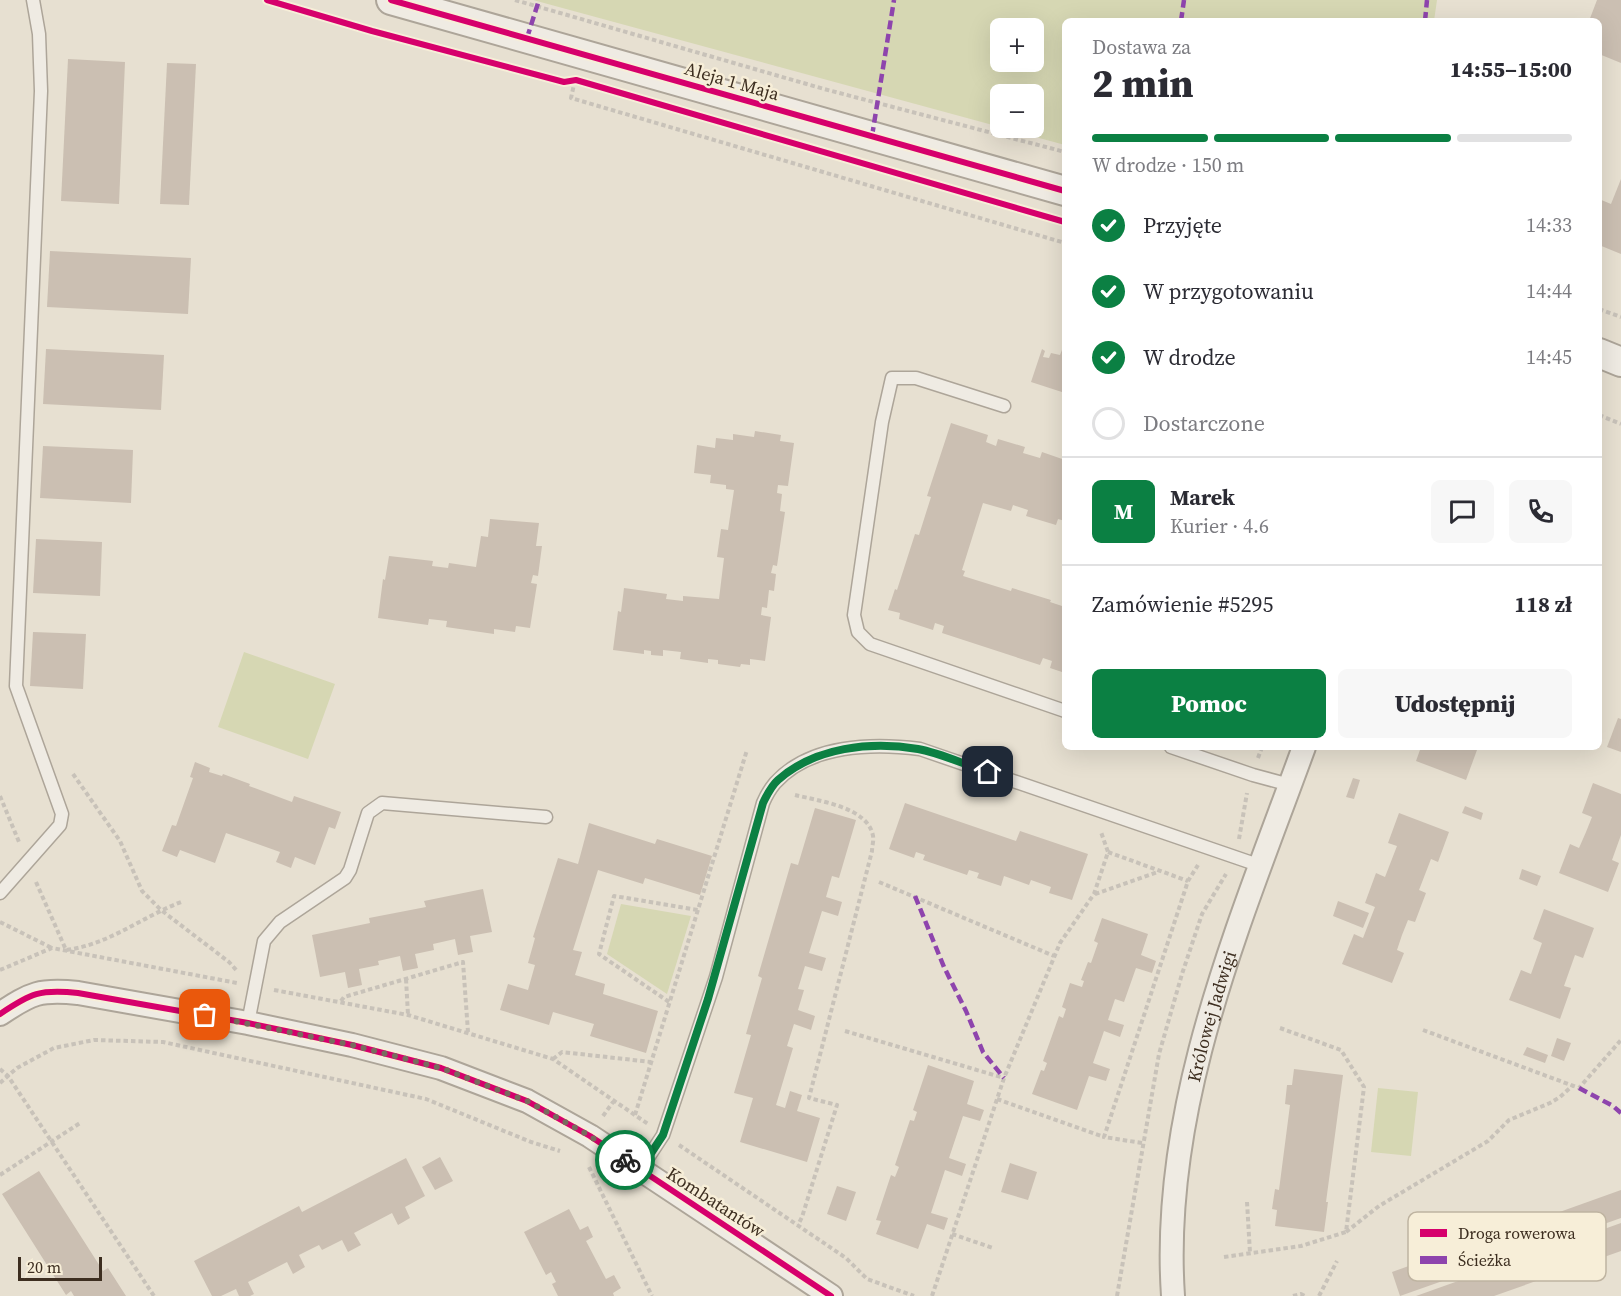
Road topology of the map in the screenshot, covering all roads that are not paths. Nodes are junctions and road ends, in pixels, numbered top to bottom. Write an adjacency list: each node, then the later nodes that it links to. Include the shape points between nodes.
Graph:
1 (33, 0): 13 (lane, via 39,34 40,91 16,686 62,814 60,825)
2 (391, 0): 3 (street, Aleja 1 Maja)
3 (1062, 190)
4 (1602, 354): 5 (street)
5 (1621, 362)
6 (1004, 406): 7 (lane, via 916,378 892,378 854,615 858,632 870,644)
7 (1062, 710)
8 (1180, 750): 10 (lane)
9 (1303, 750): 10 (street, Królowej Jadwigi)
10 (1290, 784): 12 (street, Królowej Jadwigi)
11 (546, 817): 15 (lane, via 382,803 373,808 345,878 280,922 264,941)
12 (1261, 866): 16 (lane, via 920,749 864,746 813,758 777,781 763,803 712,988 663,1135); 18 (street, Królowej Jadwigi, via 1218,985 1198,1055 1172,1203)
13 (0, 893)
14 (0, 1014): 15 (street, Kombatantów, via 22,999 51,990)
15 (248, 1023): 16 (street, Kombatantów, via 441,1068 527,1101)
16 (640, 1170): 17 (street, Kombatantów)
17 (831, 1296)
18 (1173, 1296)

